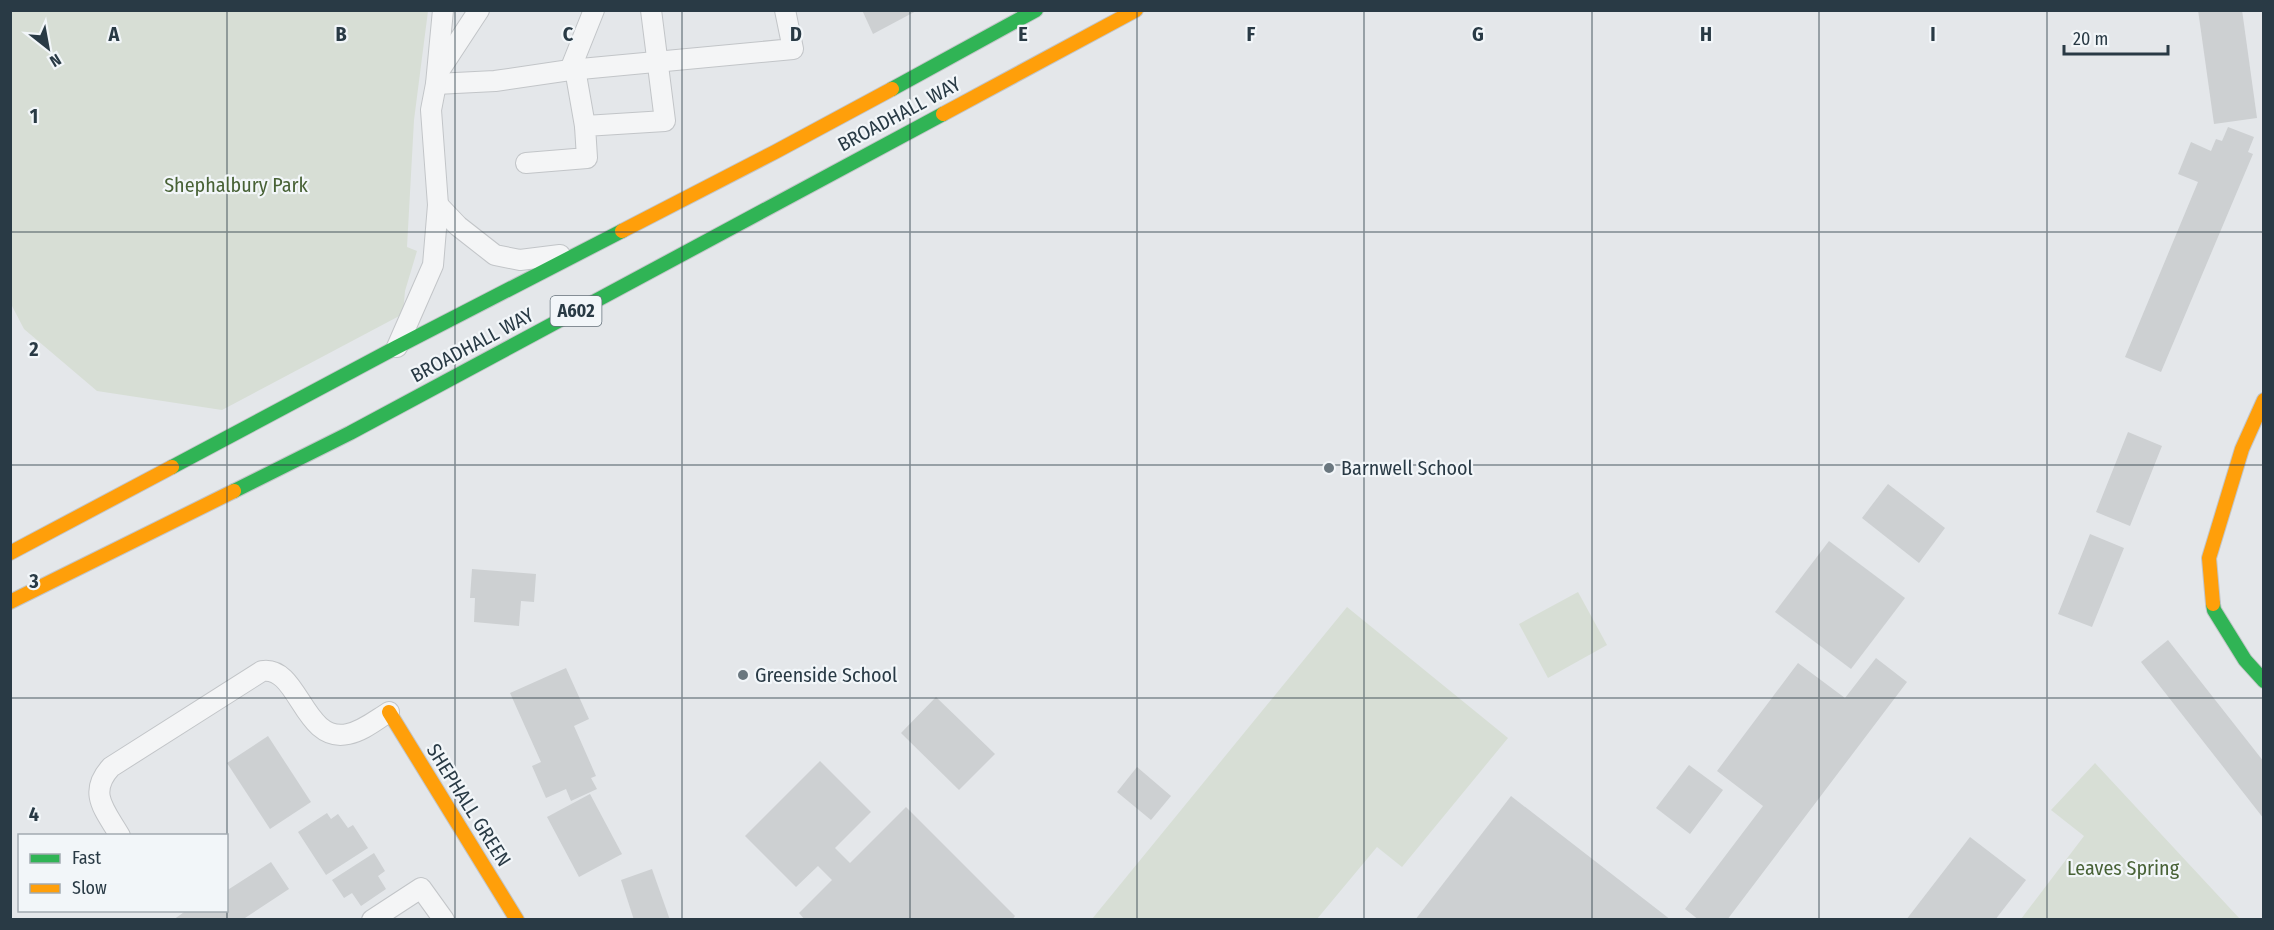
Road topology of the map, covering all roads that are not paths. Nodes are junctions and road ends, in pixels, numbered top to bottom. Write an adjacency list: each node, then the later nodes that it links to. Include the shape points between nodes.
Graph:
1 (443, 10): 10 (lane)
2 (479, 10): 10 (lane)
3 (594, 10): 9 (lane)
4 (651, 10): 8 (lane)
5 (785, 10): 8 (lane, via 793,49)
6 (1036, 10): 14 (main road, BROADHALL WAY / A602, via 775,152)
7 (1136, 10): 18 (main road, BROADHALL WAY / A602, via 350,433)
8 (658, 63): 9 (lane); 11 (lane, via 665,121)
9 (572, 70): 10 (lane, via 495,81); 11 (lane)
10 (437, 79): 13 (lane, via 431,110)
11 (585, 126): 12 (lane, via 587,158)
12 (526, 163)
13 (438, 205): 14 (lane, via 495,255 520,260); 15 (lane, via 434,265)
14 (579, 252): 15 (main road, BROADHALL WAY / A602)
15 (397, 347): 17 (main road, BROADHALL WAY / A602)
16 (2264, 400): 19 (main road, via 2242,449 2209,558 2214,610 2245,660)
17 (10, 553)
18 (10, 602)
19 (2264, 681)
20 (389, 712): 21 (lane, via 347,735 326,732 284,679 269,670 262,671 111,766 102,777 98,792); 24 (main road, SHEPHALL GREEN)
21 (119, 834)
22 (372, 920): 23 (lane, via 421,888)
23 (444, 920)
24 (517, 920)

